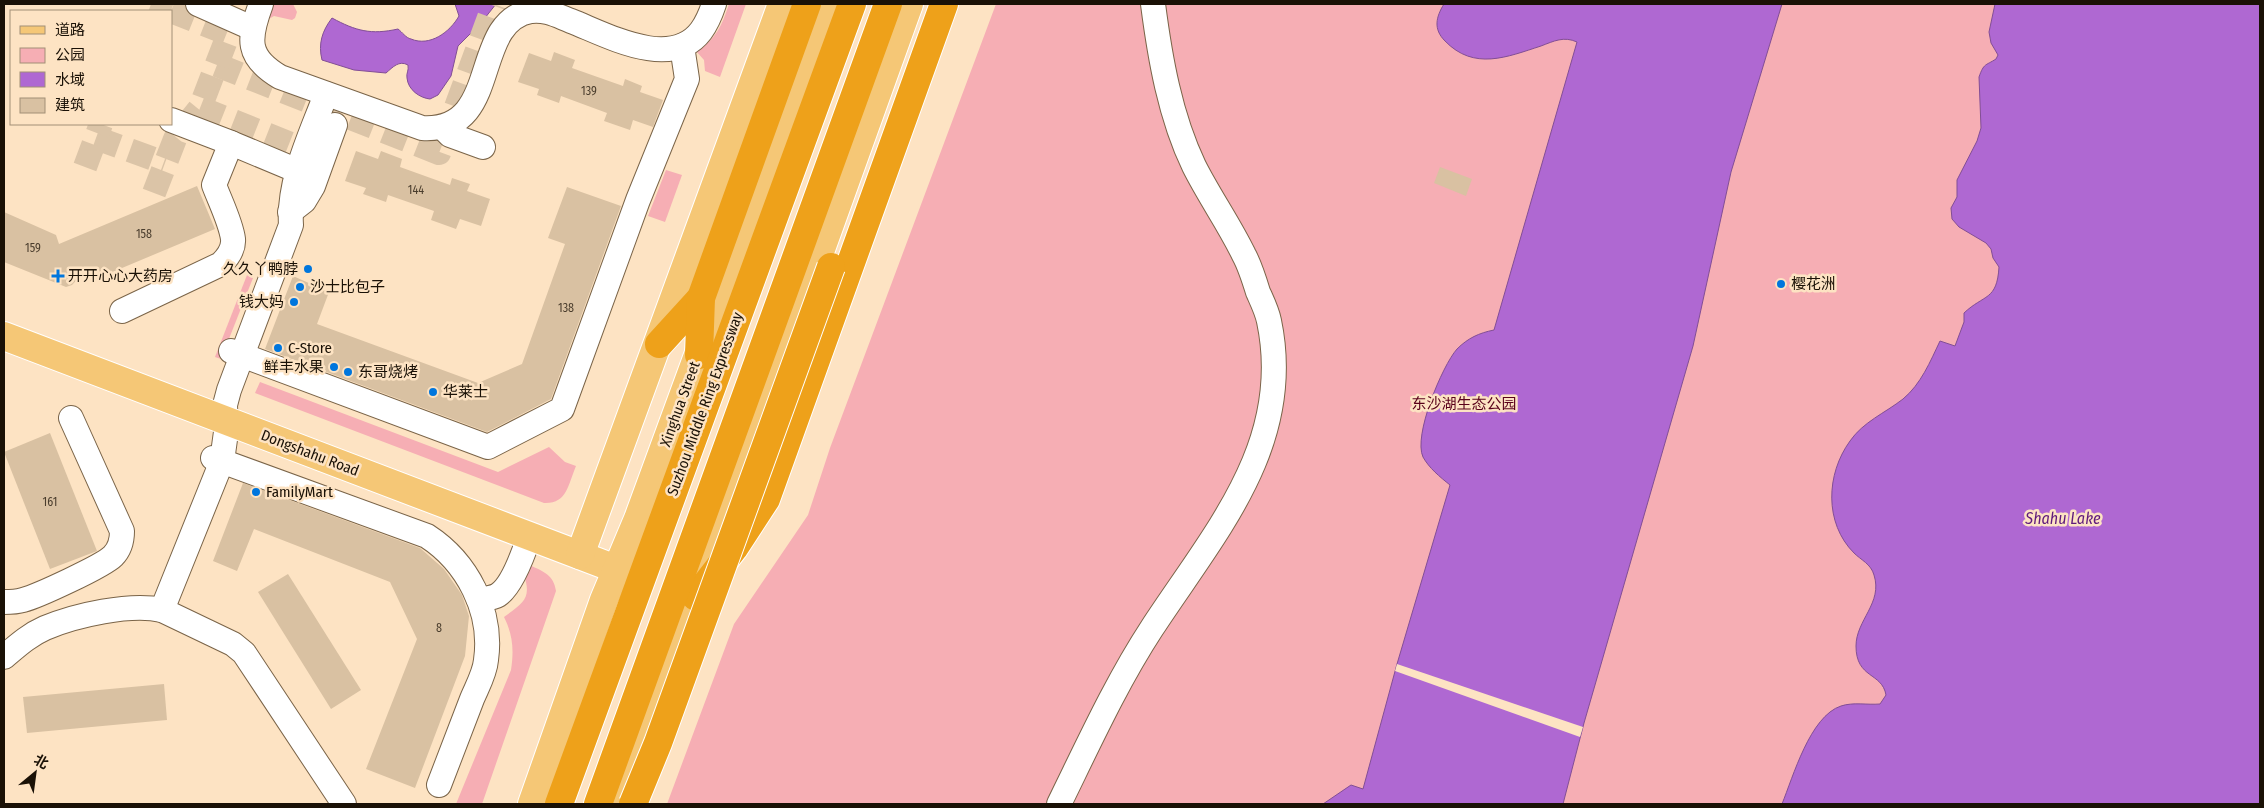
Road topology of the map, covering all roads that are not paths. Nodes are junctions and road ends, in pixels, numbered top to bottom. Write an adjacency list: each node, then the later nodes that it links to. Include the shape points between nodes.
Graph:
1 (198, 4): 13 (street)
2 (261, 4): 13 (street)
3 (714, 4): 14 (street, via 701,31)
4 (782, 4): 26 (main road)
5 (807, 4): 23 (highway)
6 (827, 4): 28 (main road, Xinghua Street)
7 (852, 4): 45 (highway, Suzhou Middle Ring Expressway)
8 (888, 4): 46 (highway)
9 (909, 4): 36 (main road)
10 (928, 4): 48 (highway, bridge, via 662,734)
11 (944, 4): 36 (highway, via 766,499)
12 (1153, 4): 49 (street, via 1177,126 1194,166 1245,256 1269,320 1274,364 1272,403 1252,470 1234,506 1128,669)
13 (252, 28): 15 (street, via 252,46 264,67 280,78)
14 (682, 46): 18 (street, via 652,50 547,11 524,13 510,21 500,33 470,107); 27 (street, via 687,79 638,200 562,409 488,447)
15 (326, 94): 18 (street, via 422,128); 21 (street)
16 (172, 120): 19 (street)
17 (339, 127): 22 (street, via 313,186 304,201)
18 (443, 128): 20 (street, via 450,135)
19 (231, 143): 21 (street); 24 (street, via 214,185 233,239 227,258 221,264)
20 (483, 147)
21 (298, 170): 22 (street)
22 (290, 212): 27 (street, via 281,220)
23 (701, 298): 26 (highway); 28 (highway)
24 (122, 311)
25 (4, 336): 30 (main road, Dongshahu Road)
26 (659, 344): 33 (main road)
27 (236, 353): 30 (street, via 229,390)
28 (698, 355): 34 (main road, Xinghua Street, via 638,519)
29 (71, 418): 35 (street, via 122,531 122,540 108,560)
30 (219, 418): 31 (street, via 226,432); 32 (main road, Dongshahu Road)
31 (218, 460): 37 (street, via 426,536 455,559); 39 (street)
32 (529, 537): 33 (main road, Dongshahu Road); 37 (street, via 508,584 498,595)
33 (580, 555): 34 (main road, Dongshahu Road)
34 (616, 569): 44 (main road, Xinghua Street)
35 (34, 596): 38 (street); 40 (street)
36 (696, 597): 47 (main road)
37 (479, 600): 42 (street, via 488,632 486,661)
38 (4, 602)
39 (157, 609): 40 (street, via 95,614); 43 (street, via 232,644 244,653)
40 (45, 628): 41 (street)
41 (4, 657)
42 (439, 785)
43 (344, 804)
44 (532, 804)
45 (559, 804)
46 (598, 804)
47 (618, 804)
48 (632, 804)
49 (1059, 804)

